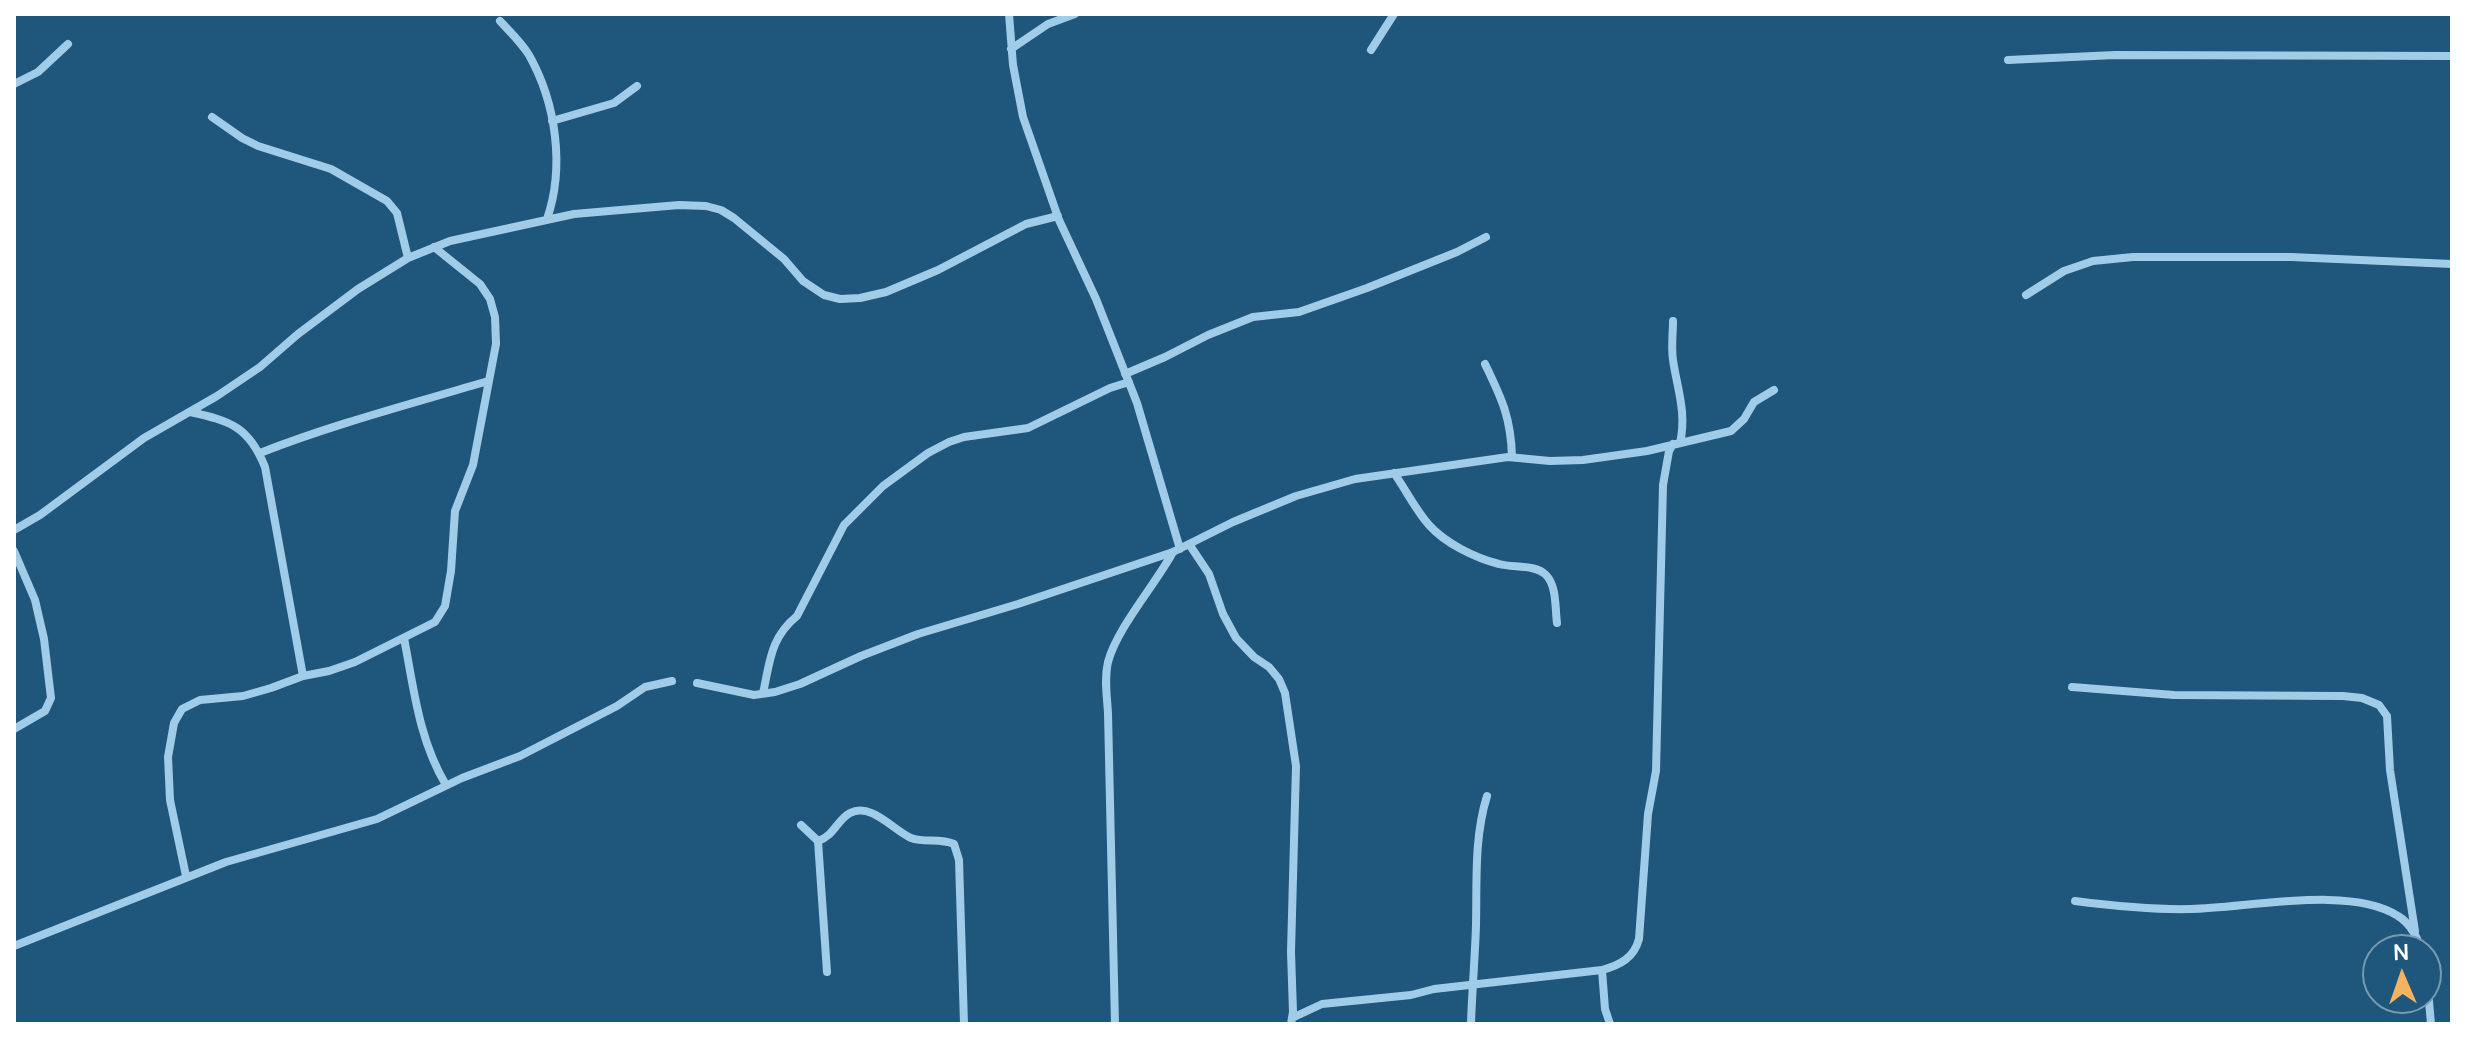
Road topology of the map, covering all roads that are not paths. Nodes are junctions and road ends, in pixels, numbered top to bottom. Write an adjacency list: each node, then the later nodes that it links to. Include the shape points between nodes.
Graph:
1 (1009, 14): 6 (street)
2 (1075, 14): 6 (street, via 1048,24)
3 (1394, 14): 7 (street)
4 (500, 21): 13 (street, via 528,54)
5 (68, 44): 10 (street, via 38,72)
6 (1011, 49): 14 (street, via 1023,117)
7 (1371, 50)
8 (2452, 56): 9 (street, via 2115,55)
9 (2008, 60)
10 (14, 84)
11 (637, 86): 13 (street, via 614,103)
12 (212, 117): 18 (street, via 250,142 331,169 387,201 397,213)
13 (552, 121): 15 (street, via 556,180)
14 (1058, 216): 15 (street, via 1026,224 886,292 840,299 803,281 784,259 721,210 667,206); 23 (street)
15 (547, 219): 17 (street)
16 (1486, 237): 23 (street, via 1299,312 1253,317)
17 (434, 247): 18 (street); 24 (street, via 480,284 490,299 496,344)
18 (408, 258): 26 (street, via 358,289 260,367)
19 (2452, 264): 20 (street, via 2133,257 2093,261 2064,271)
20 (2026, 295)
21 (1673, 321): 27 (street, via 1672,354 1684,426)
22 (1485, 364): 29 (street, via 1507,411)
23 (1127, 378): 34 (street); 41 (street, via 1028,428 949,442 883,486 844,525 797,616 777,638)
24 (488, 381): 28 (street, via 318,430); 36 (street, via 473,465 455,511 445,606 435,622)
25 (1774, 390): 27 (street, via 1754,402 1731,431)
26 (189, 412): 28 (street, via 242,430); 31 (street)
27 (1677, 444): 29 (street, via 1611,458); 52 (street, via 1669,451 1663,485 1657,756 1639,939 1636,951 1624,962)
28 (260, 453): 37 (street)
29 (1512, 457): 30 (street)
30 (1394, 473): 32 (street, via 1296,496); 35 (street, via 1430,526 1445,538 1479,558 1548,576)
31 (14, 530)
32 (1189, 544): 34 (street); 55 (street, via 1209,574 1236,638 1274,673 1285,693 1296,766)
33 (14, 551): 42 (street, via 35,600 51,698 45,711)
34 (1176, 551): 41 (street, via 918,634 800,684); 57 (street, via 1116,642 1105,679)
35 (1557, 623)
36 (404, 638): 37 (street, via 355,662); 43 (street, via 423,734)
37 (303, 676): 47 (street, via 182,709 168,757 170,800)
38 (672, 681): 43 (street, via 645,687 520,756)
39 (697, 683): 41 (street)
40 (2072, 687): 49 (street, via 2174,695 2343,696 2379,705 2387,716)
41 (763, 693)
42 (14, 729)
43 (446, 785): 47 (street, via 377,819)
44 (1487, 796): 54 (street, via 1477,844)
45 (801, 825): 46 (street)
46 (818, 841): 53 (street); 56 (street, via 852,812 865,811 914,839 954,844 959,860)
47 (186, 876): 51 (street)
48 (2075, 901): 49 (street, via 2155,909 2348,901 2397,915)
49 (2415, 931): 50 (street)
50 (2416, 934)
51 (14, 946)
52 (1602, 970): 54 (street); 59 (street)
53 (827, 972)
54 (1472, 985): 55 (street, via 1322,1004); 58 (street)
55 (1292, 1021)
56 (964, 1024)
57 (1115, 1024)
58 (1471, 1024)
59 (1610, 1024)

